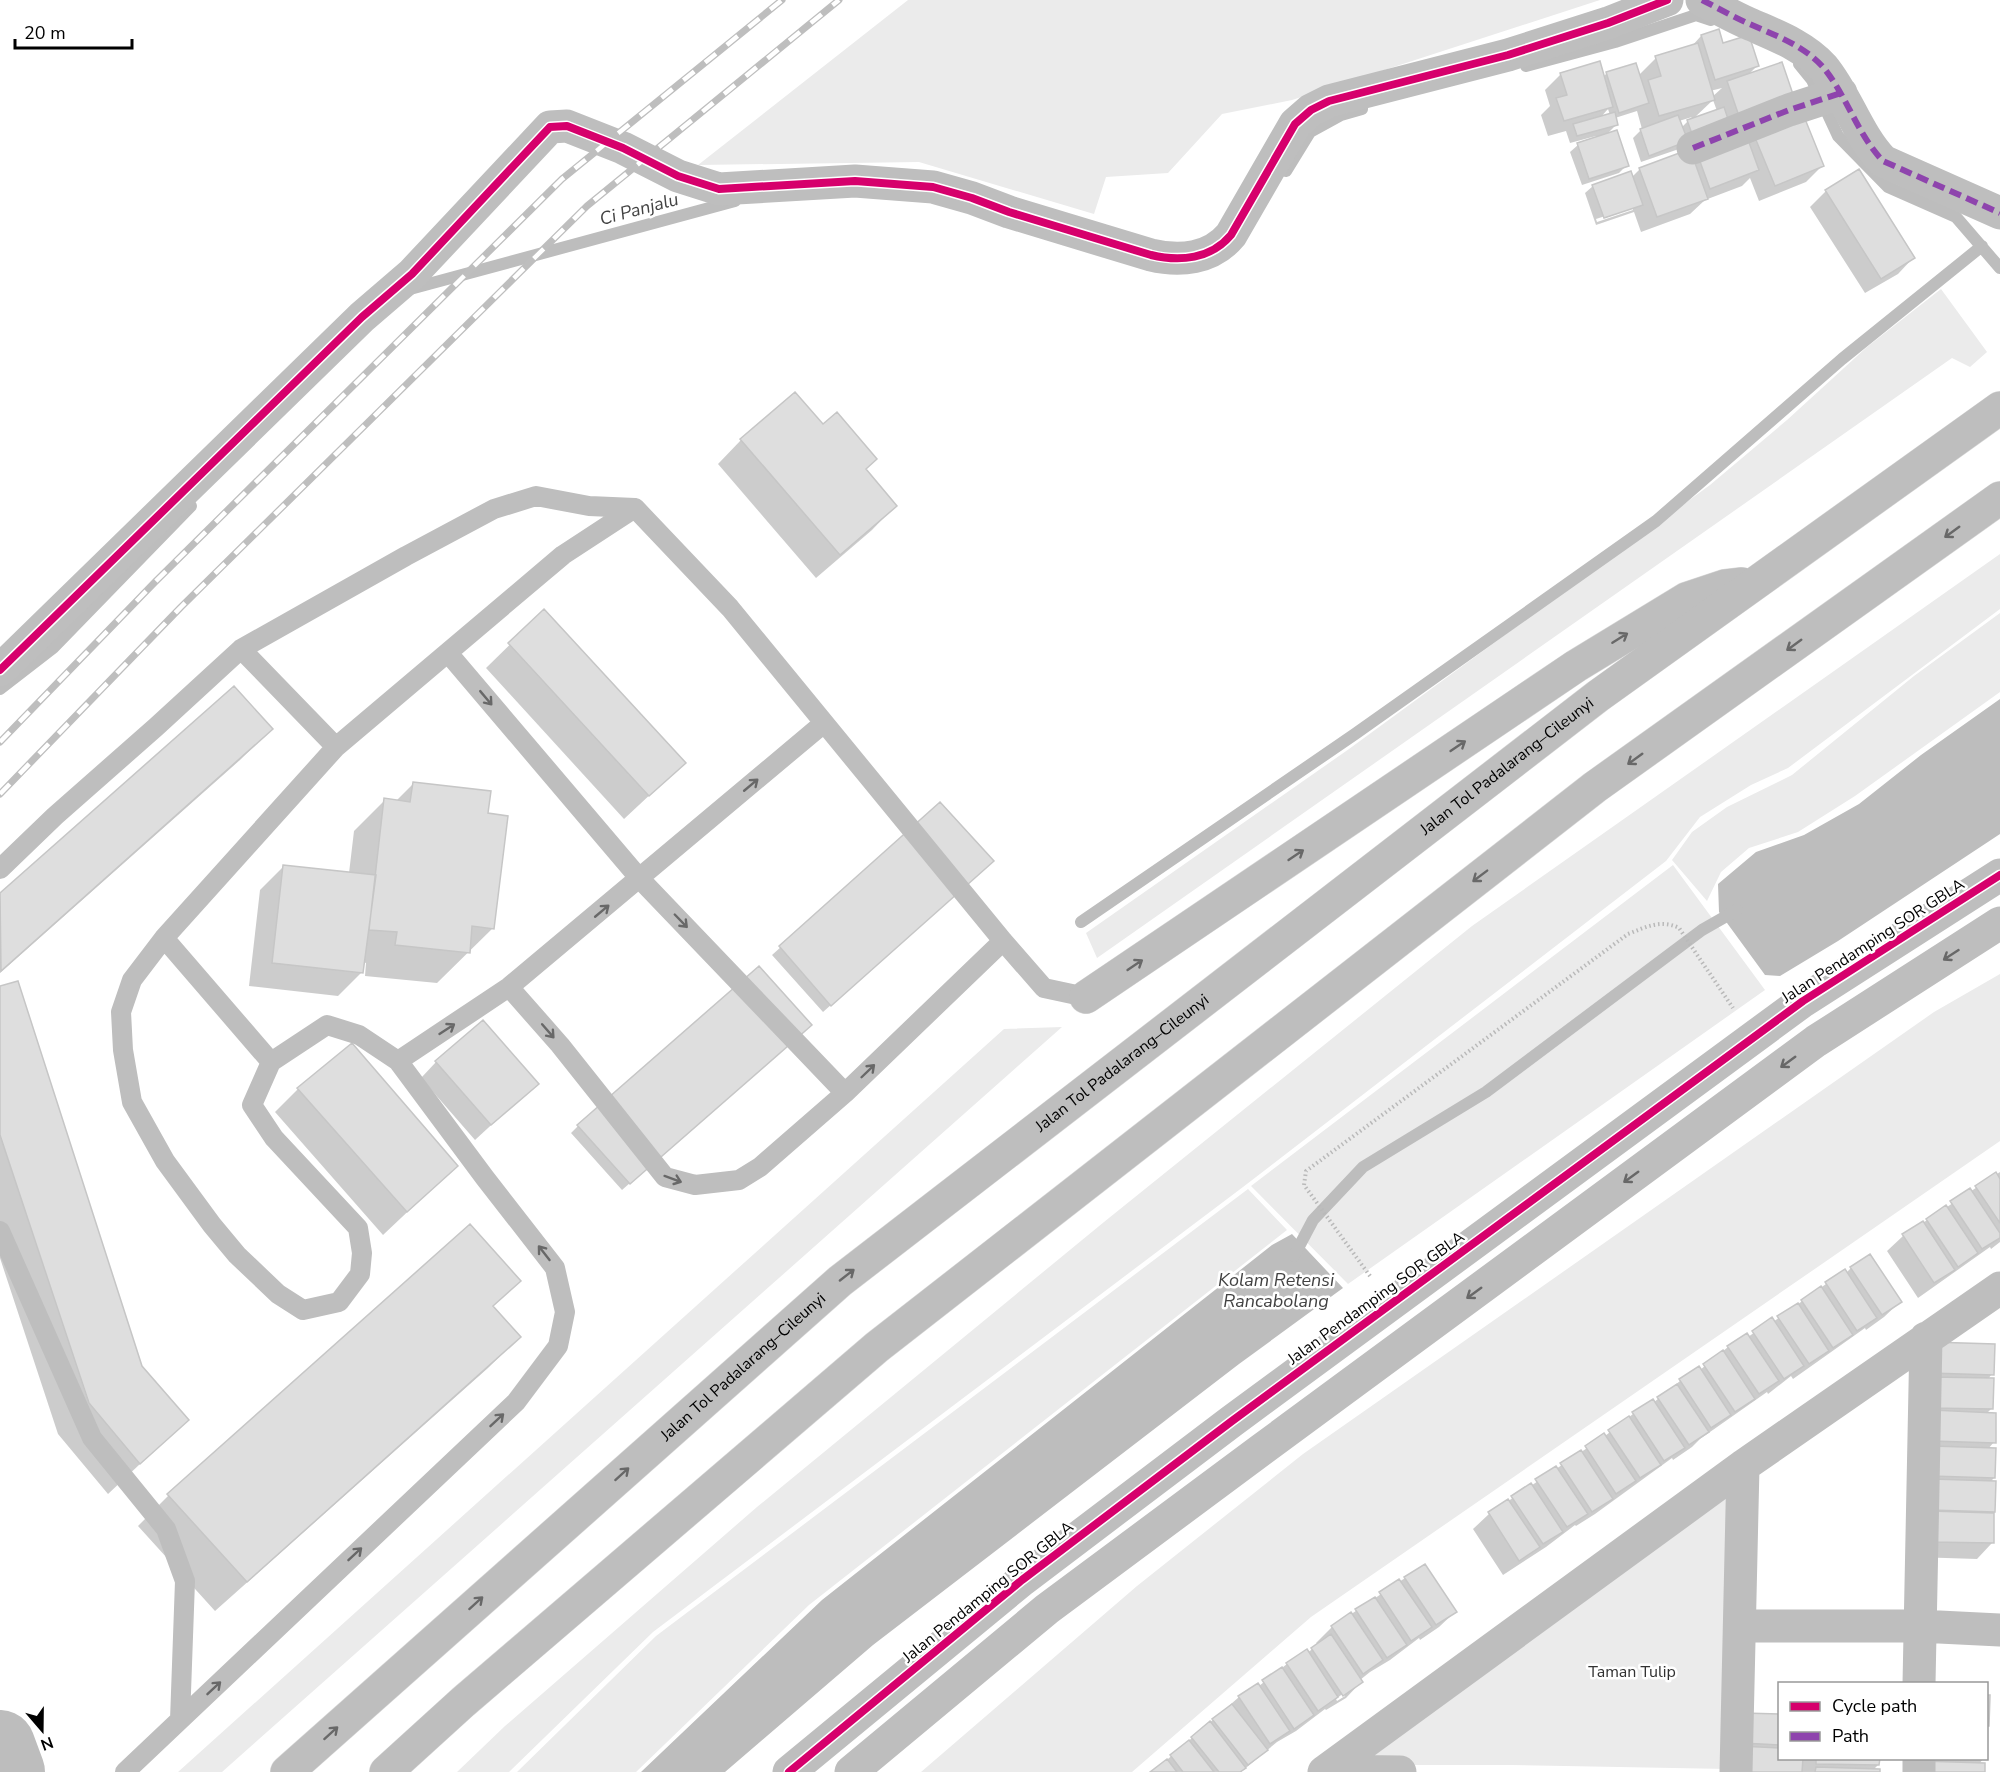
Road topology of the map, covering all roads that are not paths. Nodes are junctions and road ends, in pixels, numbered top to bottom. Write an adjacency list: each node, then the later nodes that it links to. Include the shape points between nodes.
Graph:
1 (1667, 0): 12 (main road, via 1508,55 1329,101 1311,110 1295,124 1224,243 1186,259 1151,255 933,187 855,181 719,189 678,176 624,148 567,126 550,127 412,274 362,317)
2 (1702, 0): 3 (main road, via 1800,48 1822,66)
3 (1830, 97): 4 (main road); 5 (main road, via 1883,160)
4 (1694, 148)
5 (2000, 213)
6 (2000, 408): 9 (main road, Jalan Tol Padalarang–Cileunyi)
7 (2000, 498): 40 (main road, one-way to 40, via 1595,788 877,1347)
8 (635, 508): 10 (lane, via 589,506 536,496 494,509); 11 (lane, via 563,555); 13 (lane, via 730,608)
9 (1755, 582): 22 (main road, one-way to 9, via 1628,633 1686,599 1725,586); 39 (main road, Jalan Tol Padalarang–Cileunyi, one-way to 9, via 840,1281 1598,696)
10 (241, 649): 14 (lane); 15 (lane)
11 (448, 653): 14 (lane); 17 (lane, one-way to 17)
12 (0, 670)
13 (824, 723): 17 (lane, one-way to 13); 20 (lane)
14 (336, 747): 19 (lane)
15 (0, 869)
16 (2000, 875): 29 (main road, Jalan Pendamping SOR GBLA, via 1803,1001)
17 (640, 879): 21 (lane, one-way to 17); 25 (lane, one-way to 25)
18 (2000, 923): 30 (main road, one-way to 30, via 1816,1041)
19 (164, 938): 24 (lane); 24 (lane, via 132,980 121,1012 132,1102 165,1161 212,1225 278,1294 303,1310 339,1302 360,1274 362,1253 358,1228 274,1138 252,1105)
20 (1003, 941): 22 (lane, via 1044,988); 25 (lane, one-way to 20)
21 (510, 987): 23 (lane, one-way to 21); 25 (lane, one-way to 25, via 665,1178 695,1185 739,1180 760,1167)
22 (1086, 997)
23 (398, 1061): 24 (lane, via 358,1035 327,1025); 36 (lane, one-way to 23, via 516,1402 558,1346 565,1312 555,1268)
24 (272, 1062)
25 (846, 1093)
26 (0, 1231): 36 (lane, via 92,1438 166,1529 185,1581)
27 (2000, 1288): 28 (main road)
28 (1926, 1338): 31 (main road); 33 (main road)
29 (1232, 1421): 30 (main road); 41 (main road, Jalan Pendamping SOR GBLA, via 1022,1580)
30 (1261, 1450): 42 (main road, via 1047,1609)
31 (1743, 1466): 32 (main road); 37 (main road)
32 (1740, 1626): 33 (main road); 44 (main road)
33 (1919, 1626): 34 (main road); 35 (main road)
34 (2000, 1630)
35 (1919, 1682)
36 (180, 1720): 38 (lane)
37 (1325, 1771): 43 (main road)
38 (125, 1772)
39 (287, 1772)
40 (386, 1772)
41 (789, 1772)
42 (851, 1772)
43 (1400, 1772)
44 (1736, 1772)

